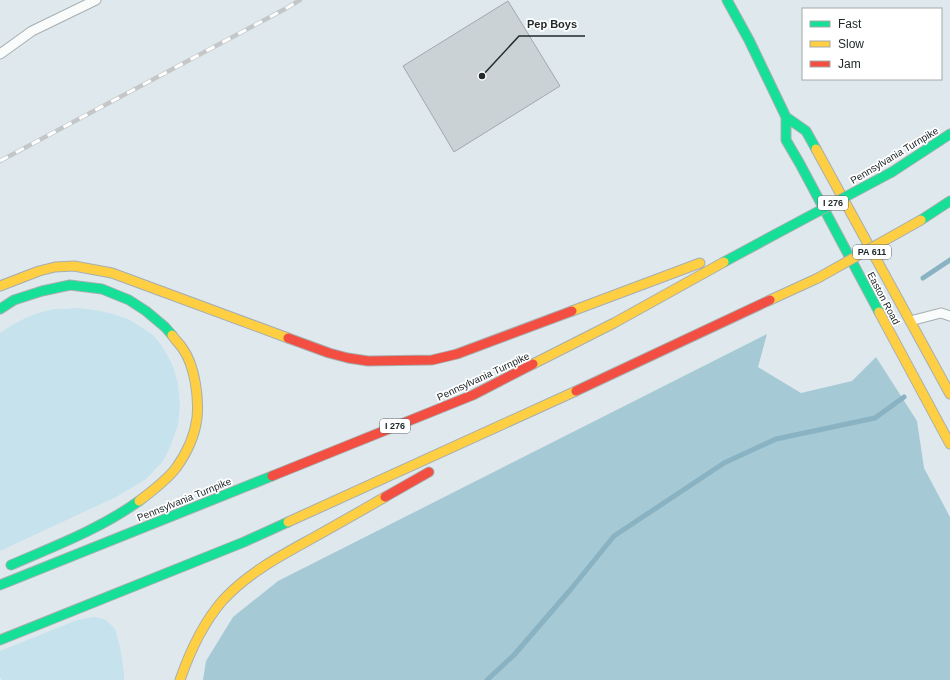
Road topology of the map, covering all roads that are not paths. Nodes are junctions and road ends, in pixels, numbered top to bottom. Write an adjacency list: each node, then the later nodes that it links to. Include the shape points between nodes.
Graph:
1 (96, 0): 3 (lane, via 32,31)
2 (727, 0): 4 (main road, Easton Road / PA 611)
3 (0, 54)
4 (786, 117): 11 (main road, Easton Road / PA 611, via 806,131); 14 (main road, Easton Road / PA 611, via 786,140)
5 (950, 134): 7 (main road, Pennsylvania Turnpike / I 276, bridge, via 892,172)
6 (950, 201): 13 (main road, bridge, via 818,278)
7 (774, 235): 8 (main road, via 457,354 432,360 368,361 328,353 112,273 74,266 39,271); 18 (main road, Pennsylvania Turnpike / I 276, via 614,323 473,395)
8 (0, 286)
9 (0, 309): 17 (main road, via 14,300 70,285 102,289 129,300 166,327 184,350 193,371 197,396 197,418 185,454 175,469 154,490 128,509 89,531)
10 (950, 316): 11 (lane, via 941,313)
11 (910, 321): 12 (main road, Easton Road / PA 611)
12 (950, 394)
13 (552, 402): 15 (main road); 19 (main road, via 244,542)
14 (950, 444)
15 (471, 448)
16 (437, 468): 20 (main road, via 250,575 215,610 199,634)
17 (0, 570)
18 (0, 585)
19 (0, 640)
20 (180, 680)

